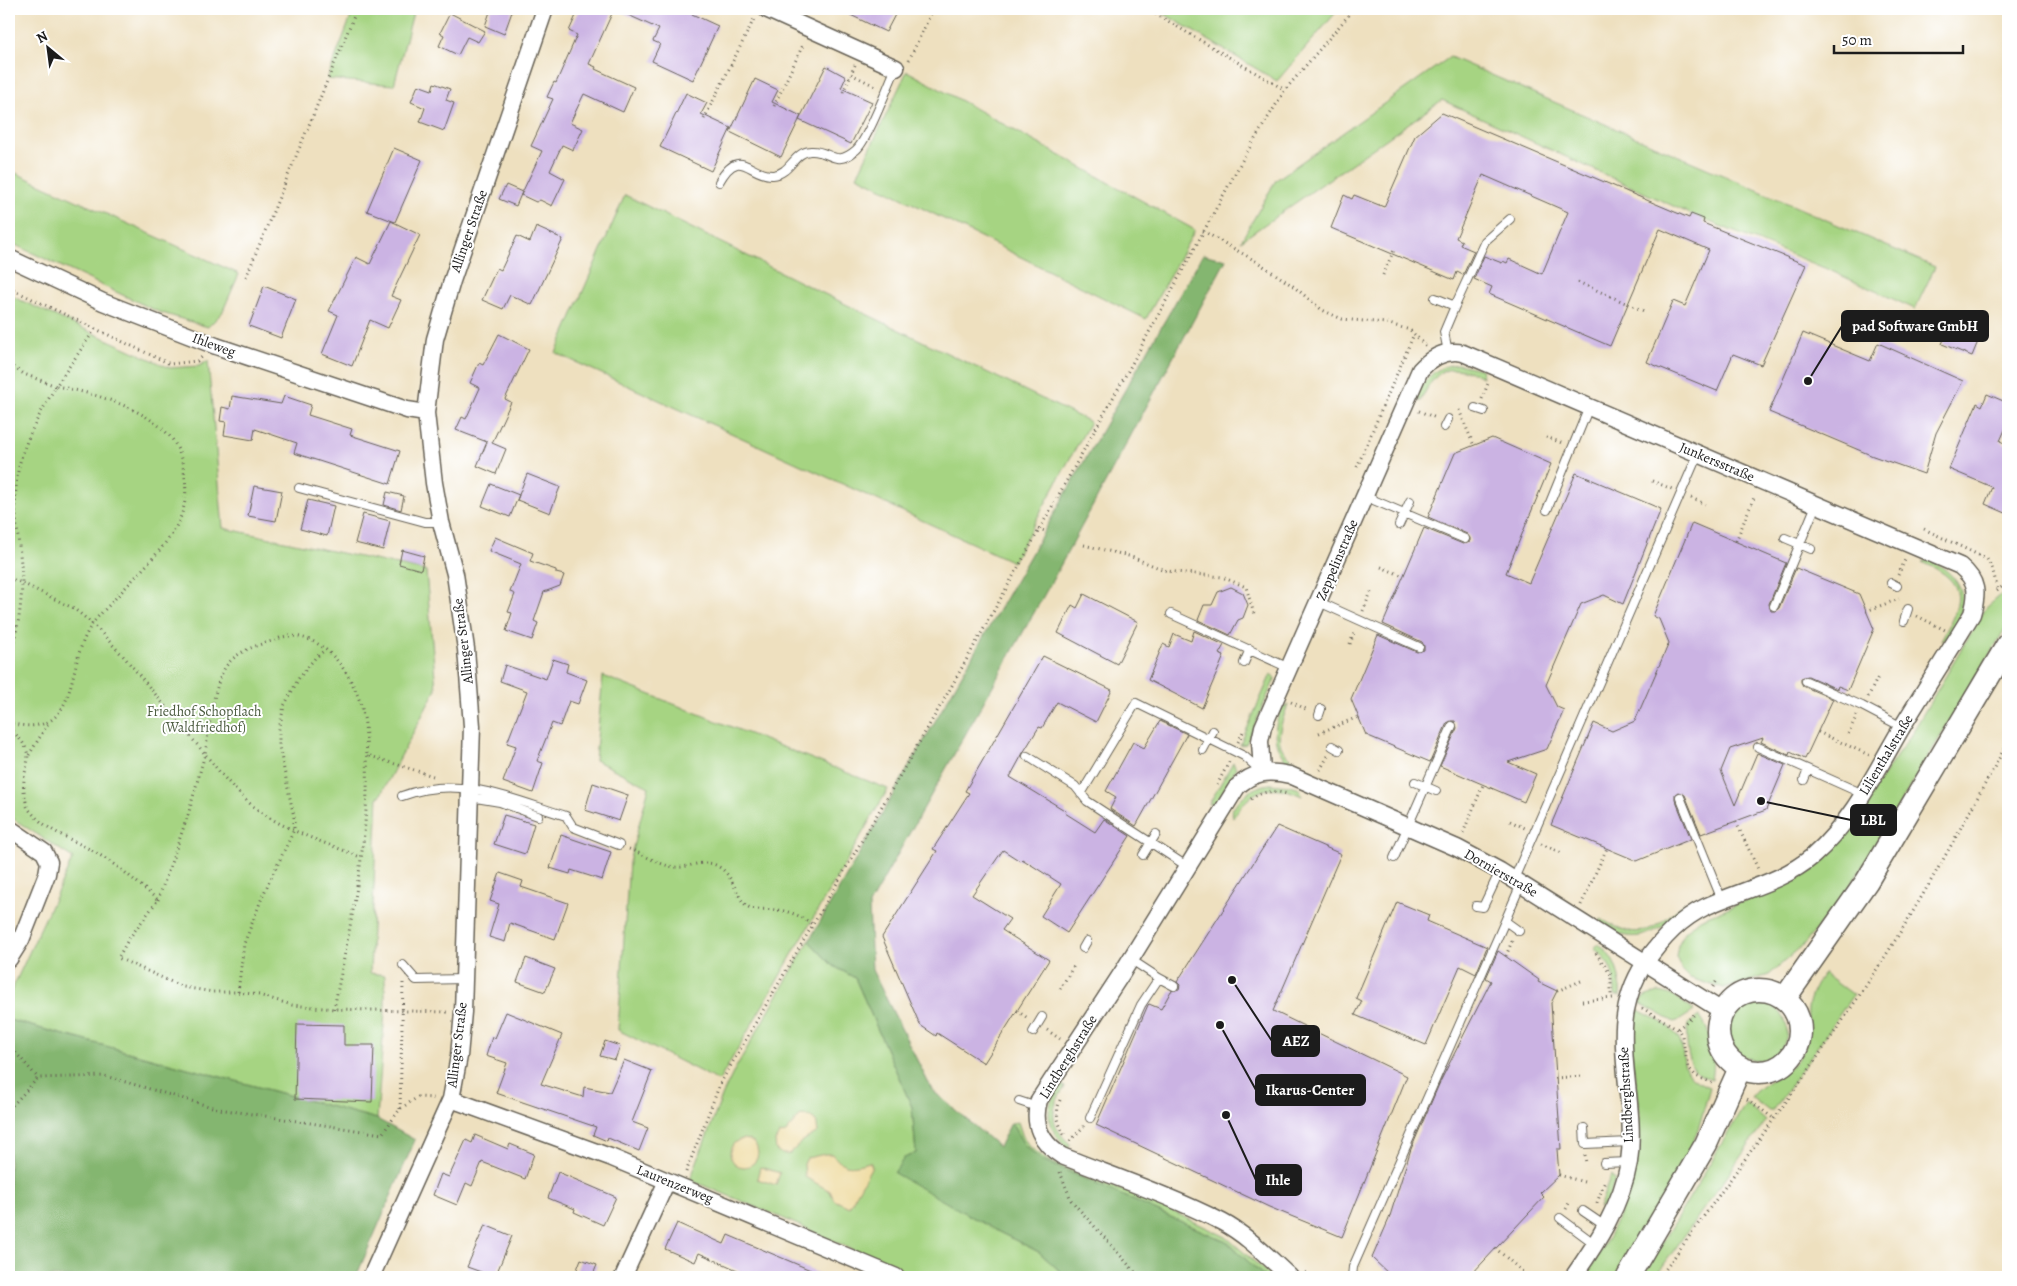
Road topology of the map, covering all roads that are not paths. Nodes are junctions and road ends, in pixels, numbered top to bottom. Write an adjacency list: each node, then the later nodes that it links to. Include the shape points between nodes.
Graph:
1 (545, 9): 11 (street, Allinger Straße, via 452,280 436,339)
2 (760, 13): 3 (street, via 810,30)
3 (896, 68): 4 (lane, via 863,142 851,154 837,159 817,152 805,152 783,172 772,175 741,164 725,171)
4 (719, 182)
5 (1510, 219): 8 (lane, via 1485,241)
6 (9, 258): 11 (street, Ihleweg, via 103,302 216,346 407,410)
7 (1436, 298): 8 (lane)
8 (1455, 306): 9 (lane, via 1444,332)
9 (1442, 355): 10 (street, Junkersstraße, via 1463,353); 14 (street, Zeppelinstraße, via 1420,370)
10 (1589, 407): 12 (street, Junkersstraße); 17 (lane, via 1577,449)
11 (426, 413): 19 (street, Allinger Straße)
12 (1698, 454): 16 (street, Junkersstraße); 67 (lane, via 1531,840)
13 (299, 488): 19 (lane, via 425,522)
14 (1364, 496): 18 (lane); 26 (street, Zeppelinstraße)
15 (1410, 501): 18 (lane)
16 (1816, 505): 23 (lane); 25 (street, Junkersstraße, via 1960,566 1973,580)
17 (1547, 510)
18 (1405, 513): 20 (lane); 22 (lane)
19 (441, 522): 52 (street, Allinger Straße, via 455,574 466,649 472,726)
20 (1400, 525)
21 (1785, 538): 23 (lane)
22 (1465, 539)
23 (1800, 544): 24 (lane); 27 (lane)
24 (1811, 549)
25 (1976, 600): 38 (street, Lilienthalstraße, via 1972,614)
26 (1318, 602): 32 (lane); 35 (street, Zeppelinstraße)
27 (1774, 606)
28 (1908, 610): 30 (lane)
29 (1171, 614): 33 (lane)
30 (1904, 621)
31 (2008, 644): 79 (street, via 1867,881)
32 (1419, 647)
33 (1250, 648): 34 (lane); 35 (lane)
34 (1244, 663)
35 (1289, 668): 46 (street, Zeppelinstraße, via 1263,727 1260,741)
36 (1806, 681): 38 (lane)
37 (1452, 726): 50 (lane)
38 (1902, 727): 54 (street, Lilienthalstraße)
39 (1213, 731): 40 (lane)
40 (1209, 740): 42 (lane); 46 (lane, via 1244,756); 53 (lane, via 1136,703)
41 (1758, 747): 45 (lane)
42 (1203, 750)
43 (1027, 756): 53 (lane, via 1075,786)
44 (1829, 769): 47 (lane)
45 (1808, 770): 47 (lane); 48 (lane)
46 (1262, 772): 58 (street, Dornierstraße, via 1290,775); 65 (street, Lindberghstraße, via 1252,775 1236,788)
47 (1825, 777): 54 (lane)
48 (1804, 780)
49 (1414, 782): 50 (lane)
50 (1425, 787): 51 (lane); 58 (lane)
51 (1436, 791)
52 (471, 793): 55 (lane, via 438,787); 57 (lane); 62 (lane, via 486,790 566,816 573,827); 77 (street, Allinger Straße)
53 (1081, 794): 61 (lane, via 1088,802)
54 (1864, 794): 68 (street, Lilienthalstraße, via 1813,856 1786,875)
55 (402, 796)
56 (1680, 797): 68 (lane)
57 (538, 816)
58 (1408, 826): 64 (lane); 66 (street, Dornierstraße)
59 (9, 828): 72 (street, via 44,852 49,862 21,940)
60 (1156, 834): 61 (lane)
61 (1151, 842): 63 (lane); 65 (lane)
62 (619, 845)
63 (1143, 854)
64 (1394, 858)
65 (1188, 867): 73 (street, Lindberghstraße)
66 (1500, 871): 67 (street, Dornierstraße); 69 (lane, via 1483,907)
67 (1518, 881): 70 (lane); 74 (street, Dornierstraße)
68 (1722, 900): 74 (street, Lilienthalstraße, via 1680,923)
69 (1476, 906)
70 (1506, 921): 71 (lane); 101 (lane, via 1353,1267)
71 (1519, 931)
72 (9, 959)
73 (1130, 959): 76 (lane); 86 (street, Lindberghstraße)
74 (1645, 964): 80 (street, Dornierstraße); 89 (street, Lindberghstraße, via 1633,985 1623,1022)
75 (403, 965): 77 (lane, via 416,980)
76 (1159, 978): 78 (lane); 87 (lane, via 1141,1005)
77 (464, 979): 84 (street, Allinger Straße, via 458,1056)
78 (1174, 986)
79 (1784, 998): 80 (street, via 1763,990 1752,990); 83 (street, via 1800,1021 1798,1048 1780,1068 1753,1072)
80 (1713, 1005): 83 (street, via 1723,1053)
81 (1042, 1017): 82 (lane)
82 (1033, 1032)
83 (1740, 1068): 103 (street, via 1706,1144)
84 (450, 1099): 92 (street, Laurenzerweg, via 610,1157); 97 (street, Allinger Straße)
85 (1019, 1101): 86 (lane)
86 (1037, 1108): 100 (street, Lindberghstraße, via 1038,1129 1053,1150 1223,1222)
87 (1090, 1118)
88 (1584, 1128): 89 (lane, via 1585,1144)
89 (1630, 1142): 90 (street, Lindberghstraße)
90 (1621, 1162): 91 (lane); 95 (street, Lindberghstraße, via 1614,1207)
91 (1604, 1163)
92 (673, 1184): 98 (street); 99 (street, Laurenzerweg)
93 (1583, 1211): 95 (lane)
94 (1560, 1218): 96 (lane)
95 (1605, 1226): 96 (street, Lindberghstraße)
96 (1595, 1244): 102 (street, Lindberghstraße)
97 (371, 1277)
98 (623, 1277)
99 (896, 1277)
100 (1290, 1277)
101 (1352, 1277)
102 (1574, 1277)
103 (1628, 1277)

